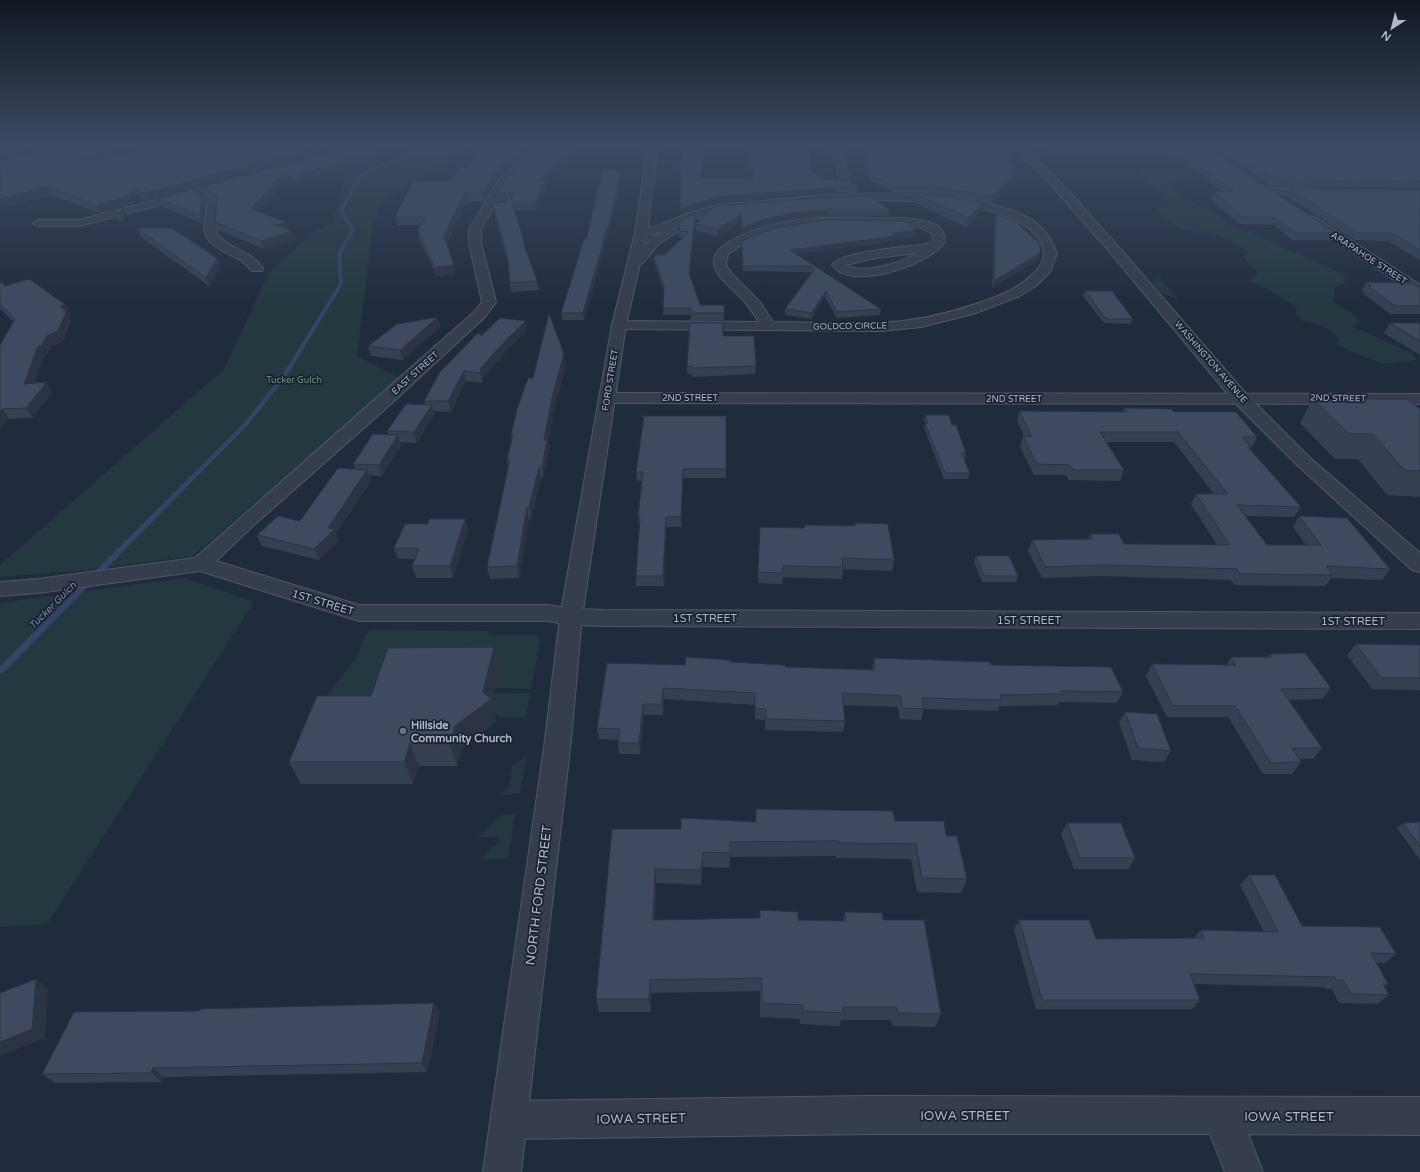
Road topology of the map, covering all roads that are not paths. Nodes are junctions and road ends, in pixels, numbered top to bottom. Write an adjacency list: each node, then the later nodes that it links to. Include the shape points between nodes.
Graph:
1 (171, 199): 12 (street, via 79,223)
2 (206, 199): 16 (street, via 213,203 211,234 217,242 246,258)
3 (493, 199): 25 (street, EAST STREET, via 474,229 489,302 480,314)
4 (646, 199): 13 (street, FORD STREET)
5 (797, 199): 9 (street, GOLDCO CIRCLE)
6 (911, 199): 21 (street, GOLDCO CIRCLE, via 963,203 992,208 1014,216 1041,233 1050,245 1050,263 1026,288 1013,295 980,308 934,320 881,327)
7 (1068, 199): 24 (street, WASHINGTON AVENUE)
8 (1280, 199): 10 (street)
9 (755, 204): 13 (street, GOLDCO CIRCLE, via 717,208); 15 (street, GOLDCO CIRCLE, via 706,217 674,230 654,242 643,256)
10 (1288, 204)
11 (1300, 212): 17 (street, ARAPAHOE STREET)
12 (39, 223)
13 (641, 233): 15 (street, FORD STREET)
14 (929, 248): 14 (street, via 875,254 841,262 838,265 847,271 882,270 912,260 924,254); 21 (street, via 939,242 938,232 932,228 901,221 822,221 780,227 744,239 725,250 720,260 721,267 765,318)
15 (633, 263): 20 (street, FORD STREET)
16 (257, 268)
17 (1390, 272): 18 (street); 19 (street, ARAPAHOE STREET)
18 (1414, 272)
19 (1420, 291)
20 (619, 325): 21 (street, GOLDCO CIRCLE); 22 (street, FORD STREET)
21 (769, 327)
22 (607, 398): 24 (street, 2ND STREET); 28 (street, FORD STREET)
23 (1420, 399): 24 (street, 2ND STREET)
24 (1242, 400): 26 (street, WASHINGTON AVENUE, via 1302,460)
25 (201, 564): 27 (street, 1ST STREET); 28 (street, 1ST STREET, via 359,614 548,613)
26 (1420, 565)
27 (0, 589)
28 (570, 617): 29 (street, 1ST STREET); 32 (street, NORTH FORD STREET, via 558,740)
29 (1420, 621)
30 (1222, 1116): 31 (street, IOWA STREET); 32 (street, IOWA STREET, via 868,1115); 34 (street)
31 (1420, 1116)
32 (510, 1120): 33 (street, NORTH FORD STREET)
33 (502, 1172)
34 (1244, 1172)

